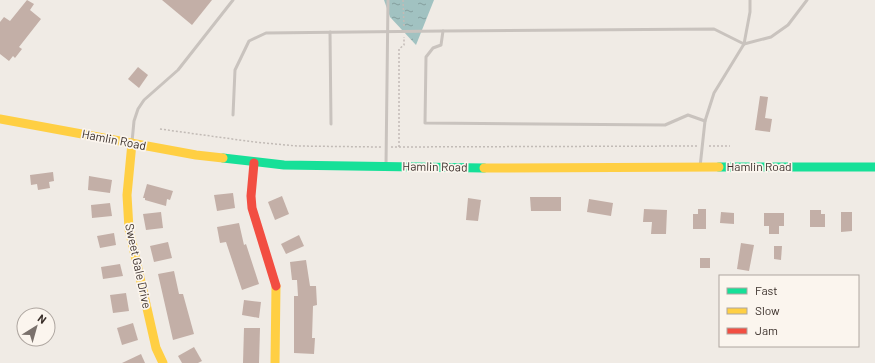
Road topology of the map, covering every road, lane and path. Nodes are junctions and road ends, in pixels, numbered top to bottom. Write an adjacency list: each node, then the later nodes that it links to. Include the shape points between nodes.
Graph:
1 (233, 0): 17 (lane, via 178,70 144,100 134,121)
2 (388, 0): 9 (lane)
3 (403, 0): 6 (path)
4 (750, 0): 11 (lane)
5 (807, 0): 11 (lane, via 788,25 771,37)
6 (404, 24)
7 (443, 31): 9 (lane); 11 (lane, via 714,29); 14 (lane, via 441,45 433,48 426,57 425,123 665,125 688,115)
8 (330, 32): 9 (lane); 12 (lane, via 266,33 249,41 234,70); 15 (lane)
9 (388, 32): 23 (lane)
10 (404, 42): 19 (path, via 399,50 398,147)
11 (744, 44): 14 (lane, via 714,94)
12 (233, 115)
13 (0, 119): 17 (street, Hamlin Road)
14 (705, 121): 24 (lane)
15 (331, 124)
16 (160, 129): 18 (path, via 215,138 296,146)
17 (132, 143): 22 (street, Hamlin Road); 26 (street, Sweet Gale Drive, via 127,195 131,242 156,348)
18 (377, 146)
19 (696, 146)
20 (707, 146): 21 (path)
21 (730, 146)
22 (254, 163): 23 (street, Hamlin Road); 27 (street, via 252,208 277,289)
23 (386, 167): 24 (street, Hamlin Road)
24 (700, 167): 25 (street, Hamlin Road)
25 (875, 167)
26 (162, 363)
27 (276, 363)

